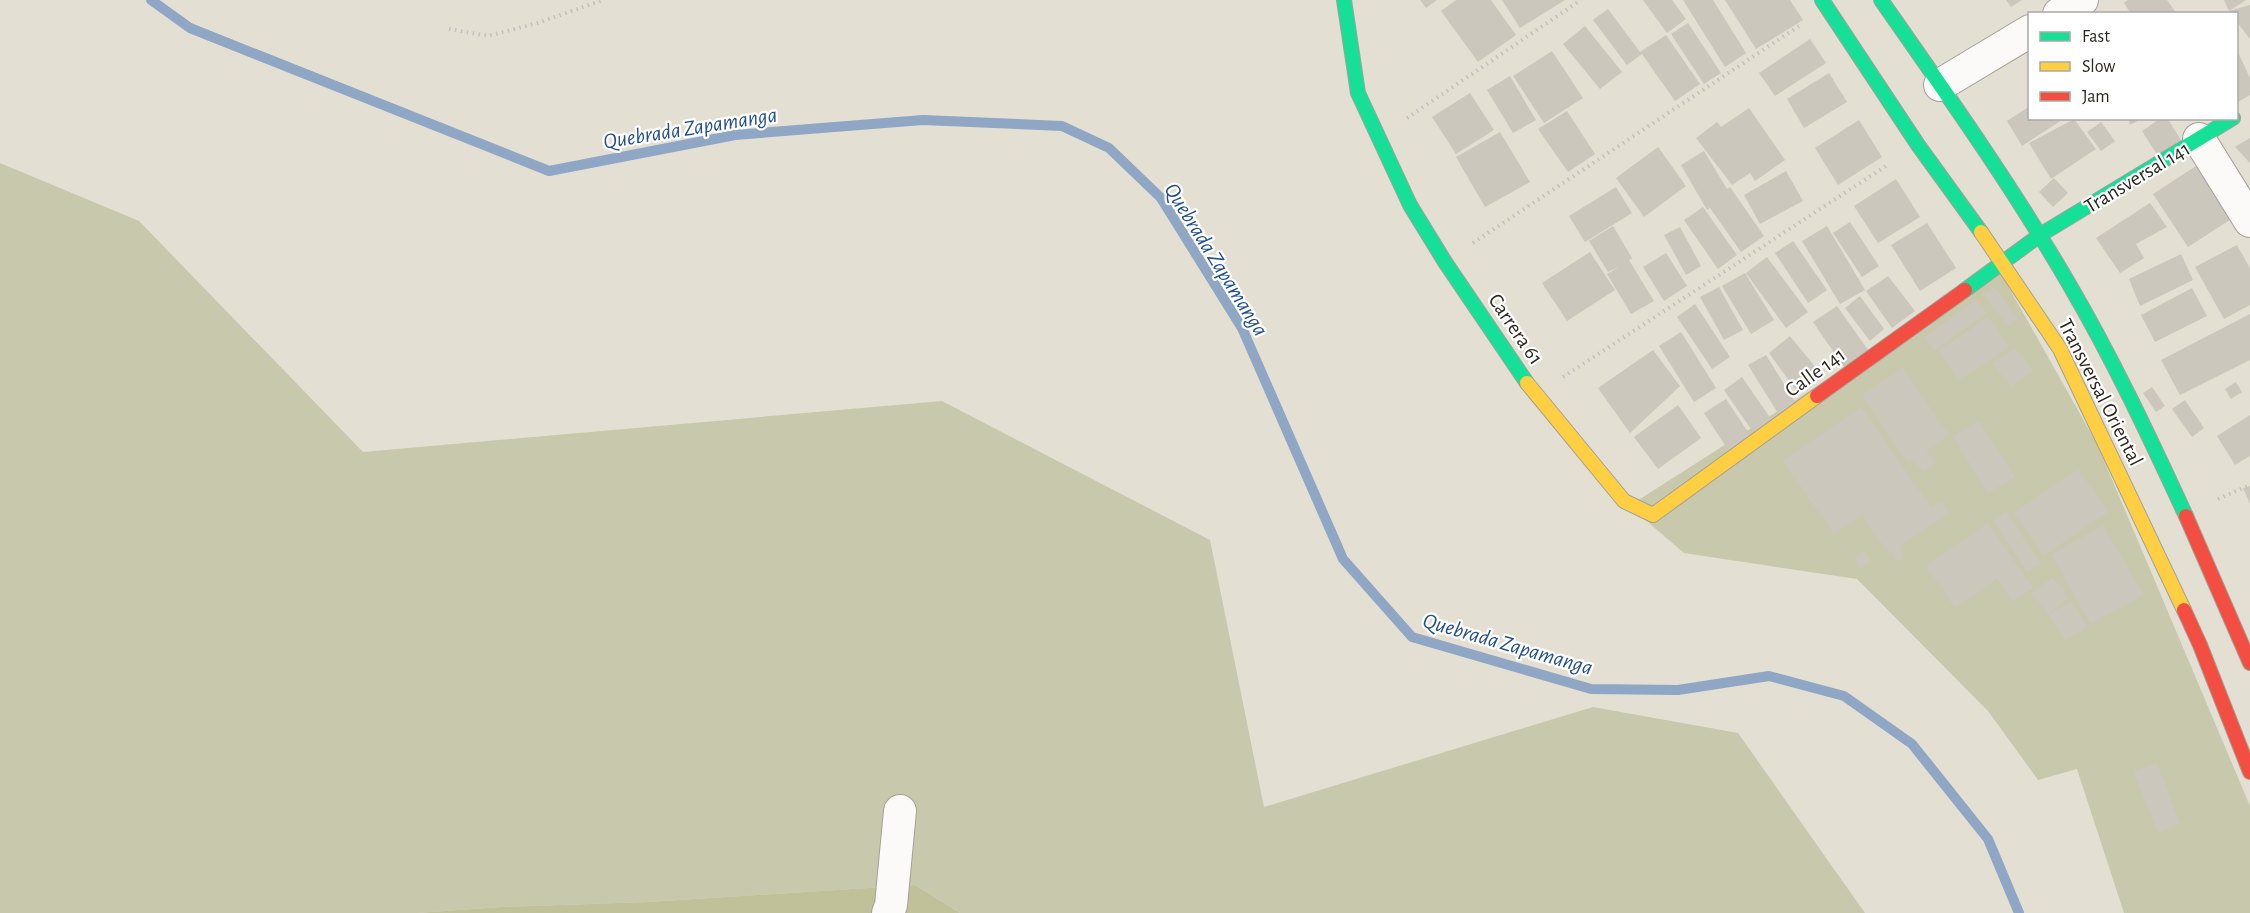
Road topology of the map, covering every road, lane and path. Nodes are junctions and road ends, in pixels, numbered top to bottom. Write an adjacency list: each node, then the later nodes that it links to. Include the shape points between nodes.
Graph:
1 (603, 0): 8 (path, via 488,36)
2 (1344, 0): 12 (main road, Carrera 61, via 1358,93)
3 (1581, 0): 12 (path)
4 (1881, 0): 10 (main road, Transversal Oriental)
5 (2082, 0): 7 (street)
6 (1825, 4): 14 (main road, Transversal Oriental); 17 (path)
7 (2062, 12)
8 (448, 28)
9 (2028, 32): 10 (street)
10 (1940, 85): 16 (main road, Transversal Oriental)
11 (2230, 120): 13 (main road, Transversal 141)
12 (1379, 137): 17 (main road, Carrera 61, via 1410,205)
13 (2199, 139): 15 (street); 16 (main road, Transversal 141)
14 (1918, 145): 18 (main road, Transversal Oriental); 19 (path)
15 (2250, 221)
16 (2040, 235): 18 (main road, Transversal 141); 21 (main road, Transversal Oriental, via 2072,288 2187,513)
17 (1445, 262): 19 (main road, Carrera 61)
18 (2002, 262): 20 (main road, Calle 141); 22 (main road, Transversal Oriental, via 2060,349 2200,645)
19 (1535, 395): 20 (main road, Carrera 61, via 1624,501)
20 (1653, 515)
21 (2250, 663)
22 (2250, 772)
23 (900, 811): 24 (street)
24 (888, 913)

